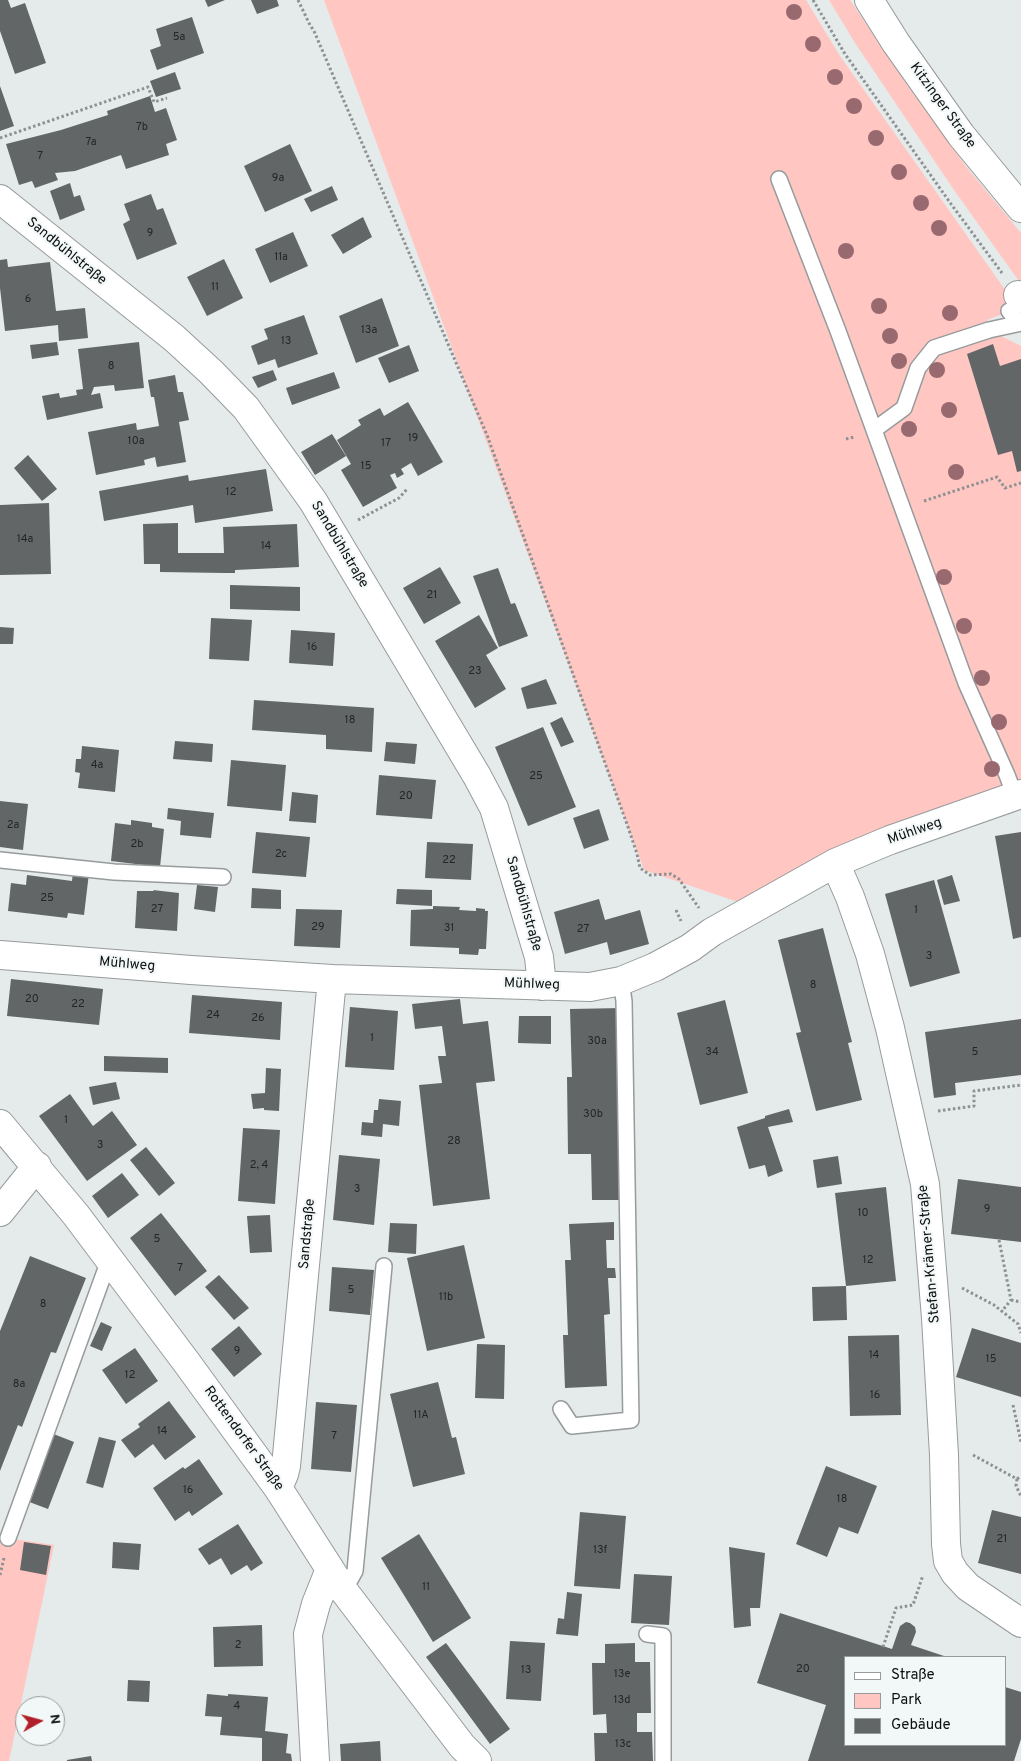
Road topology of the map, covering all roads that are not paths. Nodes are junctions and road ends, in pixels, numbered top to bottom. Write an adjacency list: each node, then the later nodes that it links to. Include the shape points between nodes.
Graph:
1 (869, 0): 4 (street, Kitzinger Straße, via 961,135)
2 (779, 179): 6 (lane)
3 (0, 199): 14 (street, Sandbühlstraße, via 174,338 211,372 246,408 314,501 494,808 539,956)
4 (1021, 208)
5 (1018, 310): 6 (lane, via 989,330 934,348 918,368 904,408)
6 (874, 430): 7 (lane, via 966,682)
7 (1018, 795): 9 (street, Mühlweg)
8 (0, 860): 10 (lane, via 114,872)
9 (835, 863): 13 (street, Mühlweg, via 712,932 690,948); 24 (street, Stefan-Krämer-Straße, via 870,954 925,1184 936,1309 948,1561 968,1587)
10 (223, 877)
11 (0, 955): 12 (street, Mühlweg)
12 (332, 979): 14 (street, Mühlweg); 21 (street, Sandstraße, via 290,1423 284,1474)
13 (621, 981): 14 (street, Mühlweg, via 590,987); 20 (lane, via 631,1420 572,1426)
14 (542, 986)
15 (0, 1124): 16 (street, Rottendorfer Straße)
16 (37, 1166): 17 (street); 18 (street, Rottendorfer Straße)
17 (0, 1212)
18 (109, 1260): 21 (street, Rottendorfer Straße); 22 (lane)
19 (384, 1266): 23 (lane, via 356,1571)
20 (561, 1409)
21 (278, 1488): 23 (street, Rottendorfer Straße)
22 (8, 1538)
23 (337, 1580): 26 (street, via 316,1604 308,1634); 27 (street, Rottendorfer Straße, via 462,1746)
24 (1021, 1623)
25 (648, 1634): 28 (lane, via 663,1636)
26 (315, 1761)
27 (477, 1761)
28 (663, 1761)

